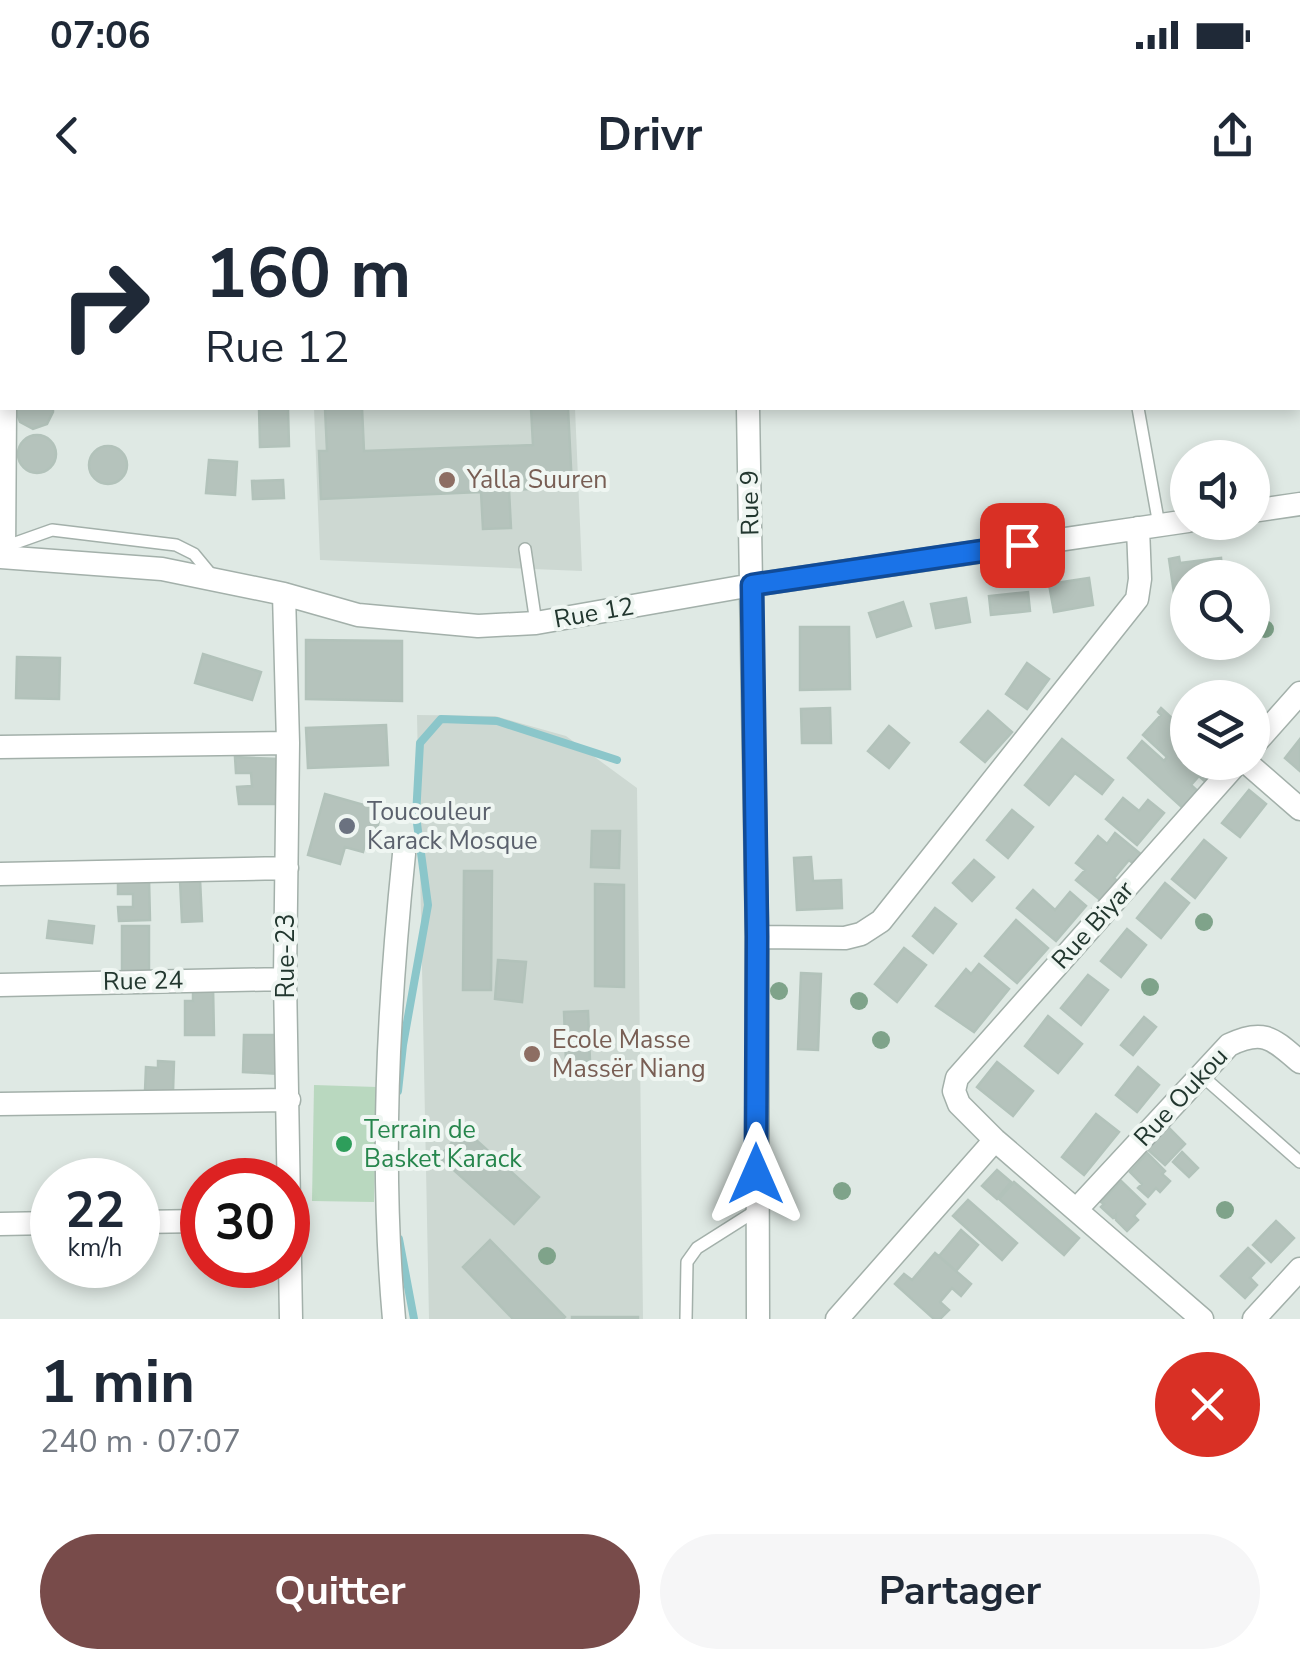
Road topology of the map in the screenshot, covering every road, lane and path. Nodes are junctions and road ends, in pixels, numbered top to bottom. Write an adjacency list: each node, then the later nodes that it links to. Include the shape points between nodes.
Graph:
1 (4, 410): 9 (street)
2 (748, 410): 10 (street, Rue 9)
3 (1138, 410): 7 (lane)
4 (1300, 504): 5 (street)
5 (1270, 508)
6 (1170, 524): 7 (street, Rue 12)
7 (1149, 527): 10 (street, Rue 12); 23 (street, via 1137,599 880,920 844,938)
8 (525, 549): 12 (lane)
9 (3, 554): 11 (street, Rue 12, via 162,569)
10 (752, 585): 12 (street, Rue 12); 23 (street, Rue 9)
11 (284, 594): 12 (street, Rue 12, via 358,614 478,626); 15 (street, Rue-23)
12 (536, 623)
13 (1300, 693): 14 (street)
14 (1270, 726)
15 (288, 743): 16 (street); 21 (street, Rue-23)
16 (0, 747)
17 (1222, 780): 30 (street, Rue Biyar, via 956,1078 958,1104)
18 (1267, 780): 19 (street)
19 (1300, 809)
20 (404, 854): 40 (street, via 384,1132)
21 (287, 868): 22 (street); 24 (street, Rue-23)
22 (0, 874)
23 (757, 936): 33 (street, Rue 9)
24 (286, 979): 25 (street, Rue 24); 28 (street, Rue-23)
25 (0, 985)
26 (1300, 1062): 27 (street, Rue Oukou, via 1272,1038 1249,1035 1229,1044)
27 (1201, 1074): 32 (lane); 34 (street, Rue Oukou)
28 (289, 1100): 29 (street); 31 (street, Rue-23)
29 (0, 1104)
30 (995, 1140): 34 (street); 43 (street)
31 (289, 1158)
32 (1300, 1162)
33 (757, 1210): 41 (lane, via 686,1262); 42 (street, Rue 9)
34 (1076, 1210): 44 (street)
35 (30, 1223): 36 (street)
36 (0, 1224)
37 (1300, 1269): 45 (street)
38 (290, 1288): 39 (street, Rue-23)
39 (291, 1319)
40 (394, 1319)
41 (686, 1319)
42 (758, 1319)
43 (837, 1319)
44 (1202, 1319)
45 (1254, 1319)

